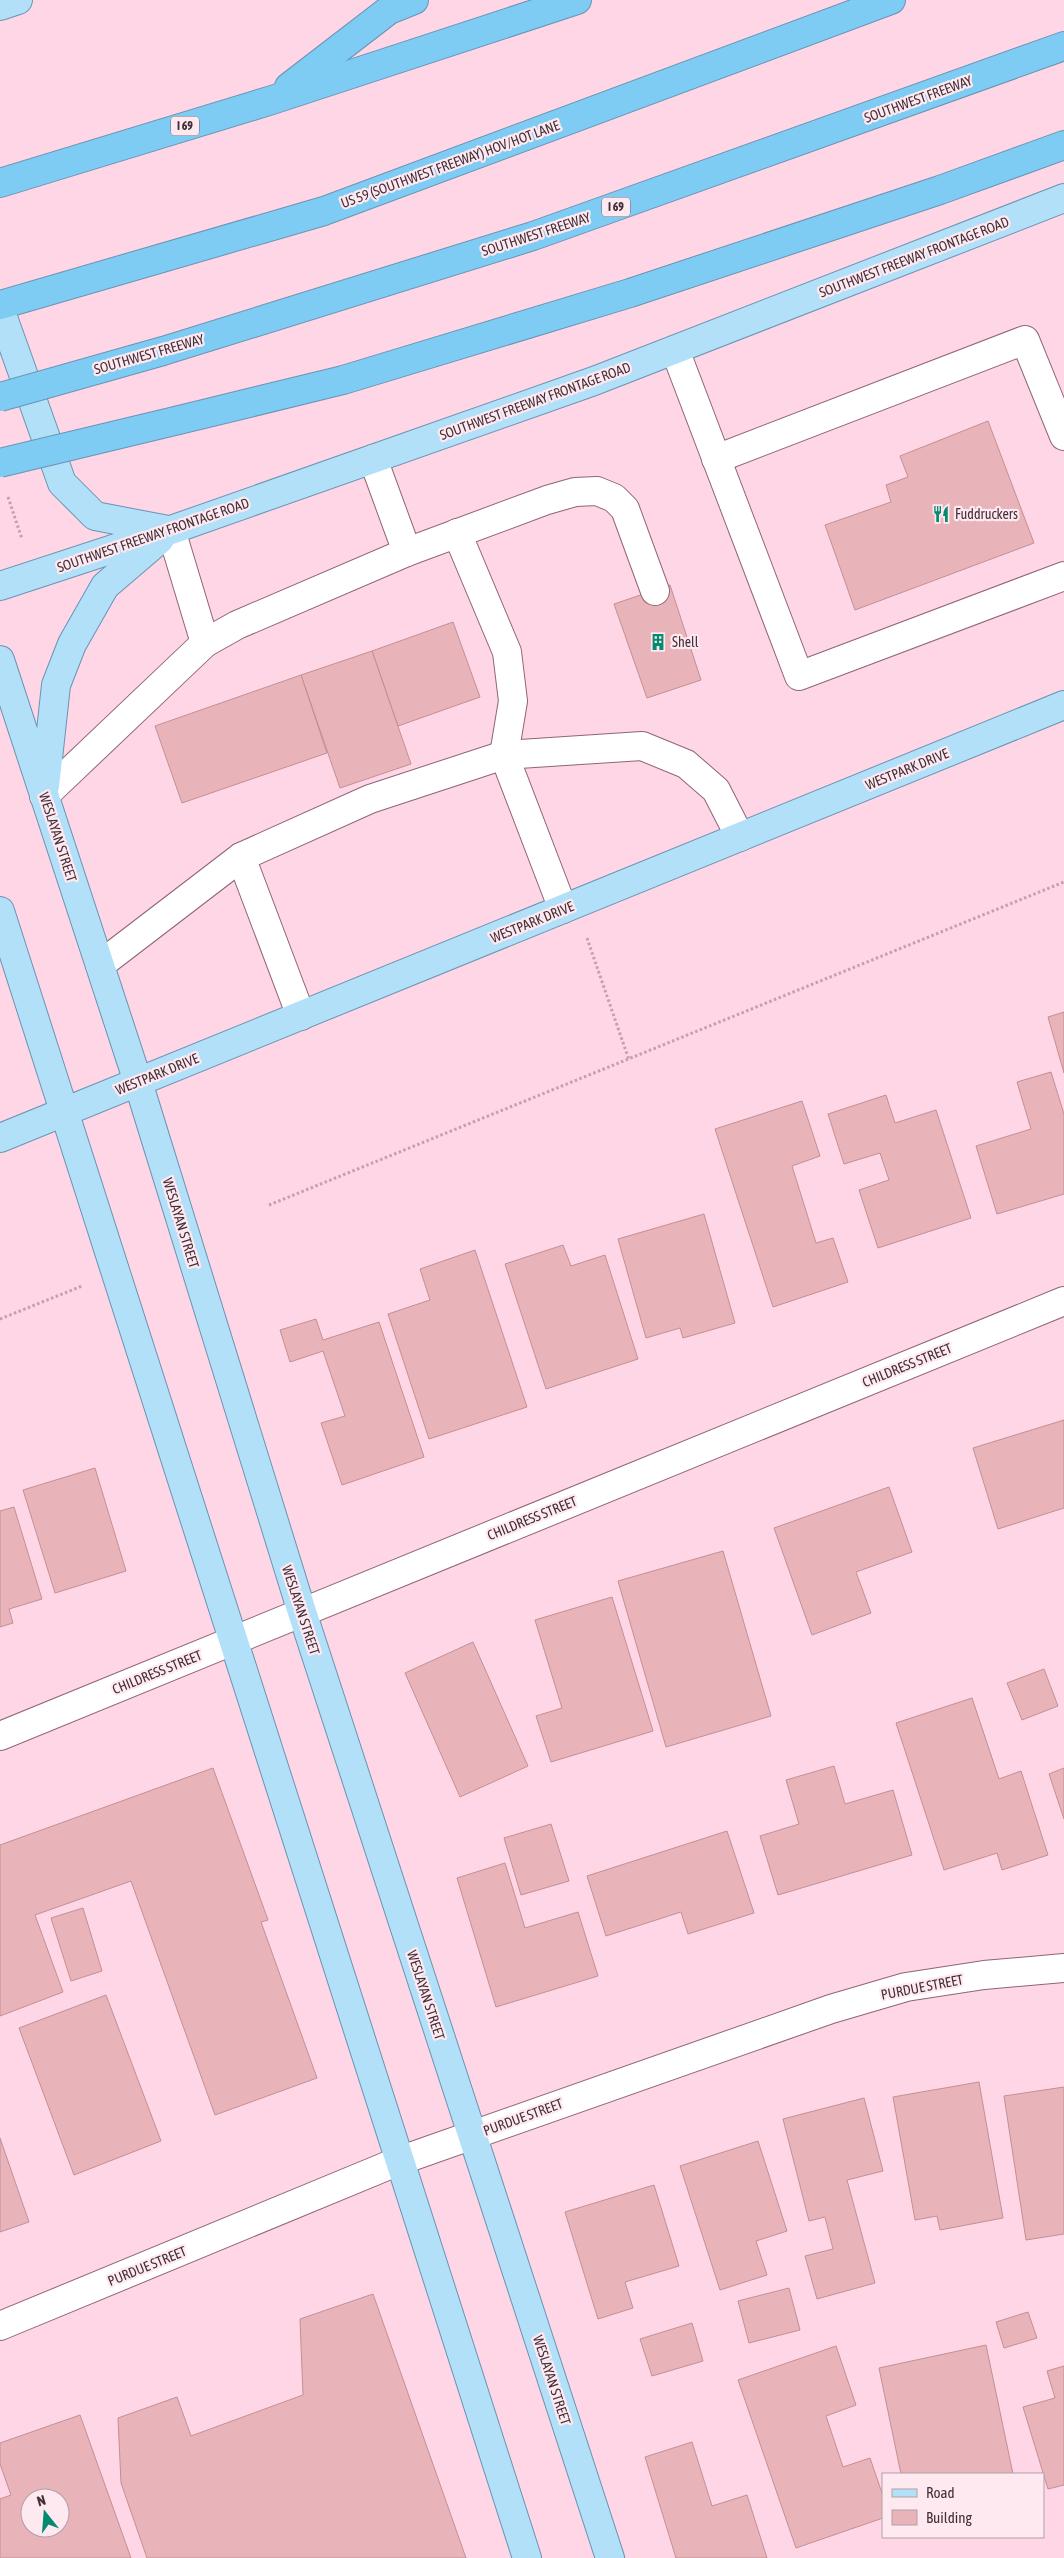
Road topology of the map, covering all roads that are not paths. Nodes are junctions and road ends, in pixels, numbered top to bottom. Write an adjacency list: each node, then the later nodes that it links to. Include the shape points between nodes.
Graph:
1 (18, 0): 5 (main road)
2 (414, 0): 7 (highway, via 389,10)
3 (577, 0): 7 (highway, I 69)
4 (891, 0): 11 (highway, US 59 (SOUTHWEST FREEWAY) HOV/HOT LANE, via 324,211)
5 (0, 6)
6 (1064, 46): 13 (highway, SOUTHWEST FREEWAY / I 69, bridge, via 533,236 163,351)
7 (272, 100): 9 (highway, I 69)
8 (1064, 145): 17 (highway, bridge, via 940,190 620,296 344,380)
9 (0, 183)
10 (1064, 198): 12 (main road, SOUTHWEST FREEWAY FRONTAGE ROAD)
11 (0, 307): 18 (main road, via 62,483 95,516)
12 (675, 350): 15 (main road, SOUTHWEST FREEWAY FRONTAGE ROAD); 16 (street)
13 (0, 397)
14 (1064, 436): 16 (street, via 1026,340)
15 (374, 459): 18 (main road, SOUTHWEST FREEWAY FRONTAGE ROAD); 20 (street)
16 (716, 459): 21 (street, via 799,676)
17 (0, 463)
18 (171, 530): 22 (main road, SOUTHWEST FREEWAY FRONTAGE ROAD); 24 (street); 28 (main road, via 105,586 72,644 56,685)
19 (457, 533): 20 (street); 23 (street, via 547,500 576,492 597,491 614,498 625,509); 27 (street, via 507,652 512,701)
20 (407, 552): 24 (street)
21 (1064, 576)
22 (0, 586)
23 (655, 590)
24 (205, 643): 28 (street)
25 (0, 660): 28 (main road, WESLAYAN STREET)
26 (1064, 705): 29 (main road, WESTPARK DRIVE)
27 (504, 755): 29 (street, via 642,746 686,764 716,790); 30 (street, via 370,799); 31 (street)
28 (44, 796): 33 (main road, WESLAYAN STREET)
29 (740, 837): 31 (main road, WESTPARK DRIVE)
30 (242, 857): 33 (street); 34 (street)
31 (569, 907): 34 (main road, WESTPARK DRIVE)
32 (2, 925): 36 (main road)
33 (100, 965): 35 (main road, WESLAYAN STREET)
34 (301, 1016): 35 (main road, WESTPARK DRIVE)
35 (138, 1082): 36 (main road, WESTPARK DRIVE); 39 (main road, WESLAYAN STREET)
36 (65, 1111): 37 (main road, WESTPARK DRIVE); 40 (main road)
37 (0, 1138)
38 (1064, 1301): 39 (street, CHILDRESS STREET)
39 (302, 1612): 40 (street, CHILDRESS STREET); 43 (main road, WESLAYAN STREET)
40 (232, 1642): 41 (street, CHILDRESS STREET); 44 (main road)
41 (0, 1736)
42 (1064, 1968): 43 (street, PURDUE STREET, via 984,1975 906,1987 831,2009)
43 (472, 2136): 44 (street, PURDUE STREET); 47 (main road, WESLAYAN STREET)
44 (399, 2161): 45 (street, PURDUE STREET); 46 (main road)
45 (0, 2326)
46 (527, 2558)
47 (610, 2558)

